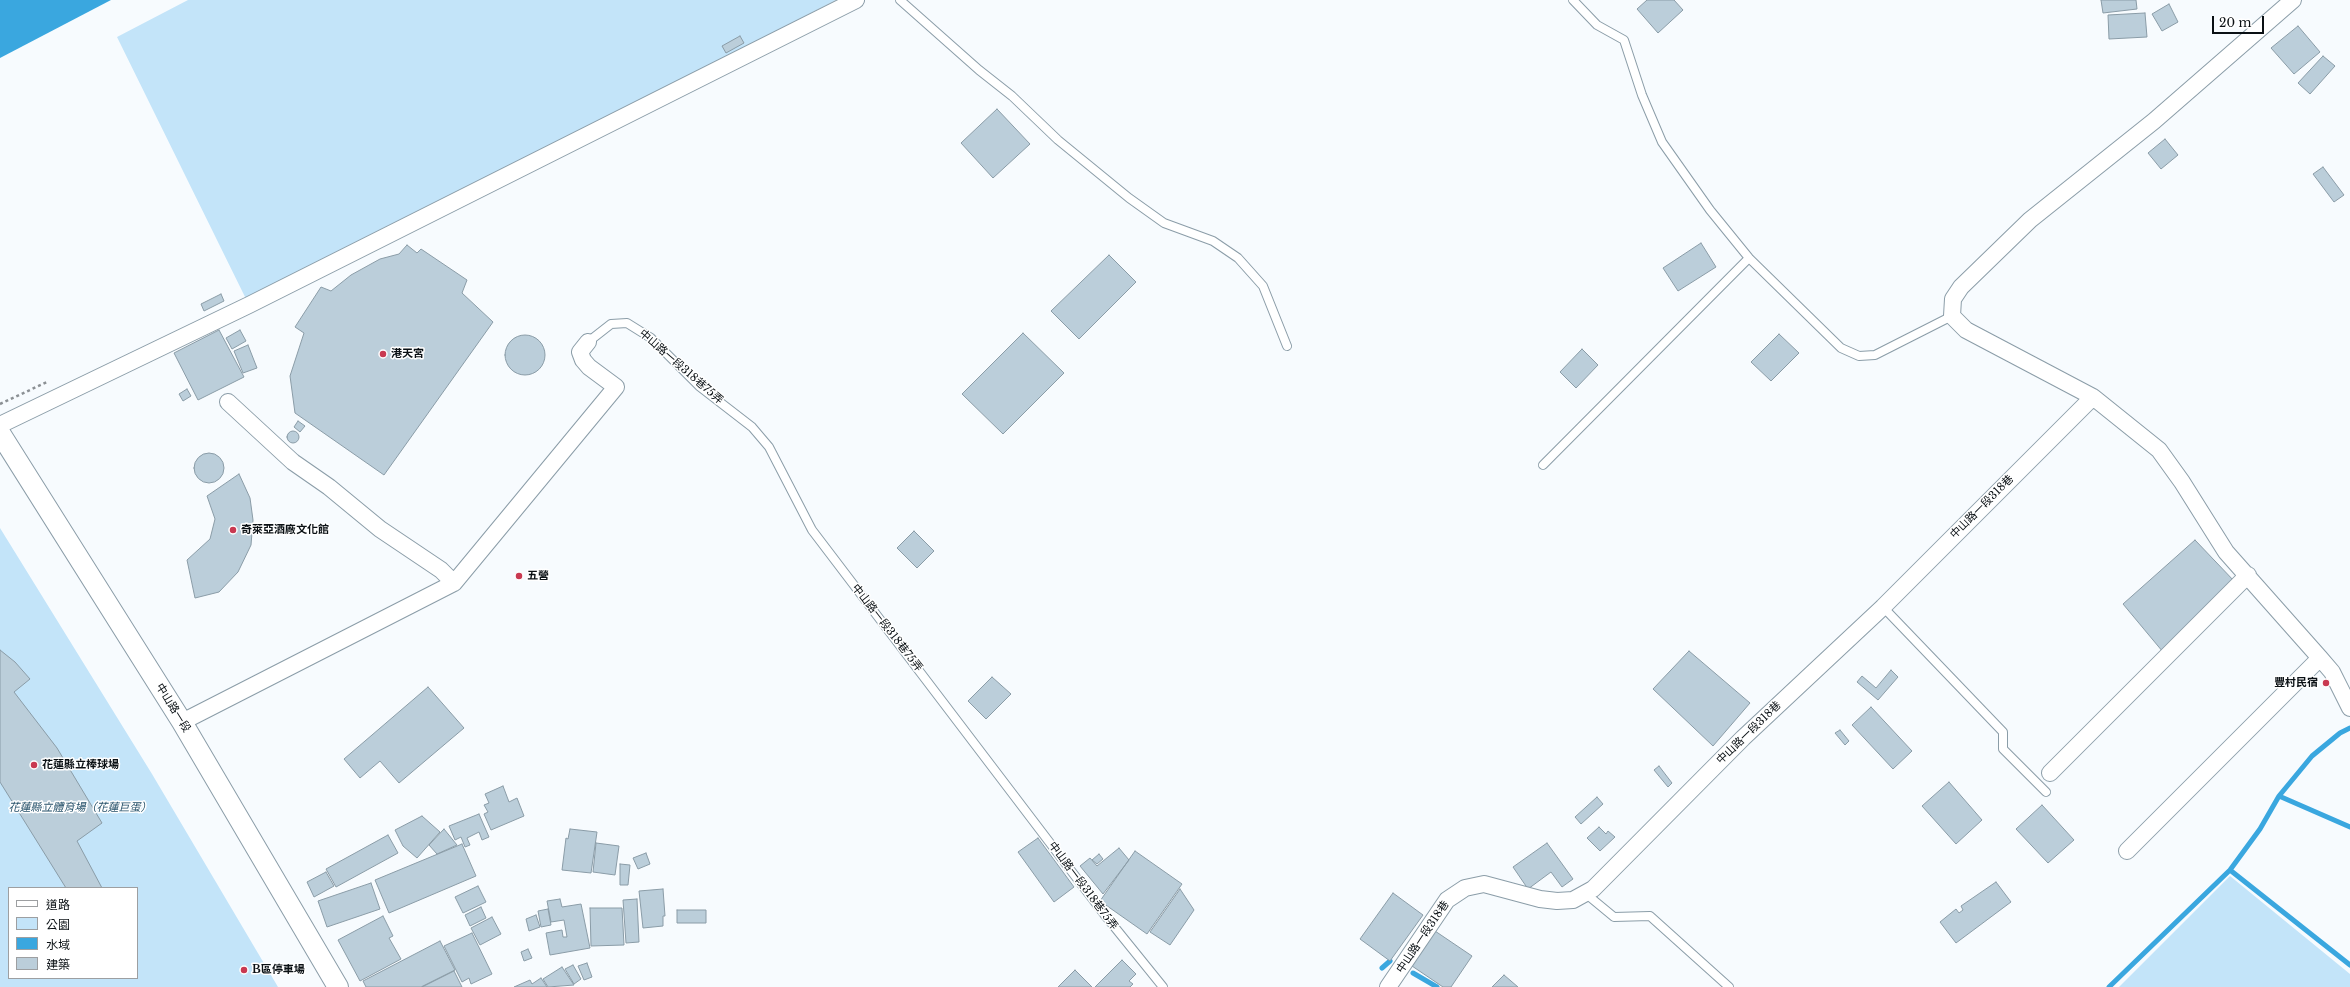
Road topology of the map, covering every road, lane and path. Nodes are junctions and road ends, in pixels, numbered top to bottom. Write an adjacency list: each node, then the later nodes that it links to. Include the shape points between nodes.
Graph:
1 (856, 0): 13 (street, via 256,302)
2 (900, 0): 8 (lane, via 1012,96 1058,140 1129,198 1164,223 1213,241 1238,258 1263,286)
3 (1573, 0): 5 (lane, via 1597,25 1624,40 1662,142 1710,210)
4 (2293, 0): 6 (street, via 2154,121 2030,220 1961,287 1953,299)
5 (1749, 258): 6 (lane, via 1841,348 1859,356 1875,355); 15 (lane)
6 (1952, 316): 10 (street, via 1966,330)
7 (588, 342): 17 (street, via 580,352 583,360 616,387); 27 (lane, 中山路一段318巷75弄, via 610,324 627,323 651,338 699,386 752,427 769,447 812,530 1104,914)
8 (1287, 346)
9 (13, 397): 12 (path)
10 (2092, 397): 16 (street, via 2159,450 2226,552); 18 (street, 中山路一段318巷)
11 (228, 402): 17 (street, via 293,462 329,487 380,529 441,570)
12 (0, 404)
13 (0, 425)
14 (0, 433): 21 (street, 中山路一段)
15 (1543, 465)
16 (2248, 575): 19 (street); 22 (street)
17 (454, 583): 21 (street)
18 (1883, 607): 23 (lane, via 2003,732 2003,749); 25 (street, 中山路一段318巷, via 1743,738 1593,889)
19 (2320, 658): 20 (street, via 2332,672); 24 (street)
20 (2350, 705)
21 (182, 722): 26 (street, 中山路一段)
22 (2050, 772)
23 (2046, 792)
24 (2127, 851)
25 (1585, 894): 28 (street, 中山路一段318巷, via 1573,900 1557,901 1484,884 1465,888 1447,900); 29 (lane, via 1614,917 1650,916)
26 (338, 987)
27 (1163, 987)
28 (1388, 987)
29 (1729, 987)

